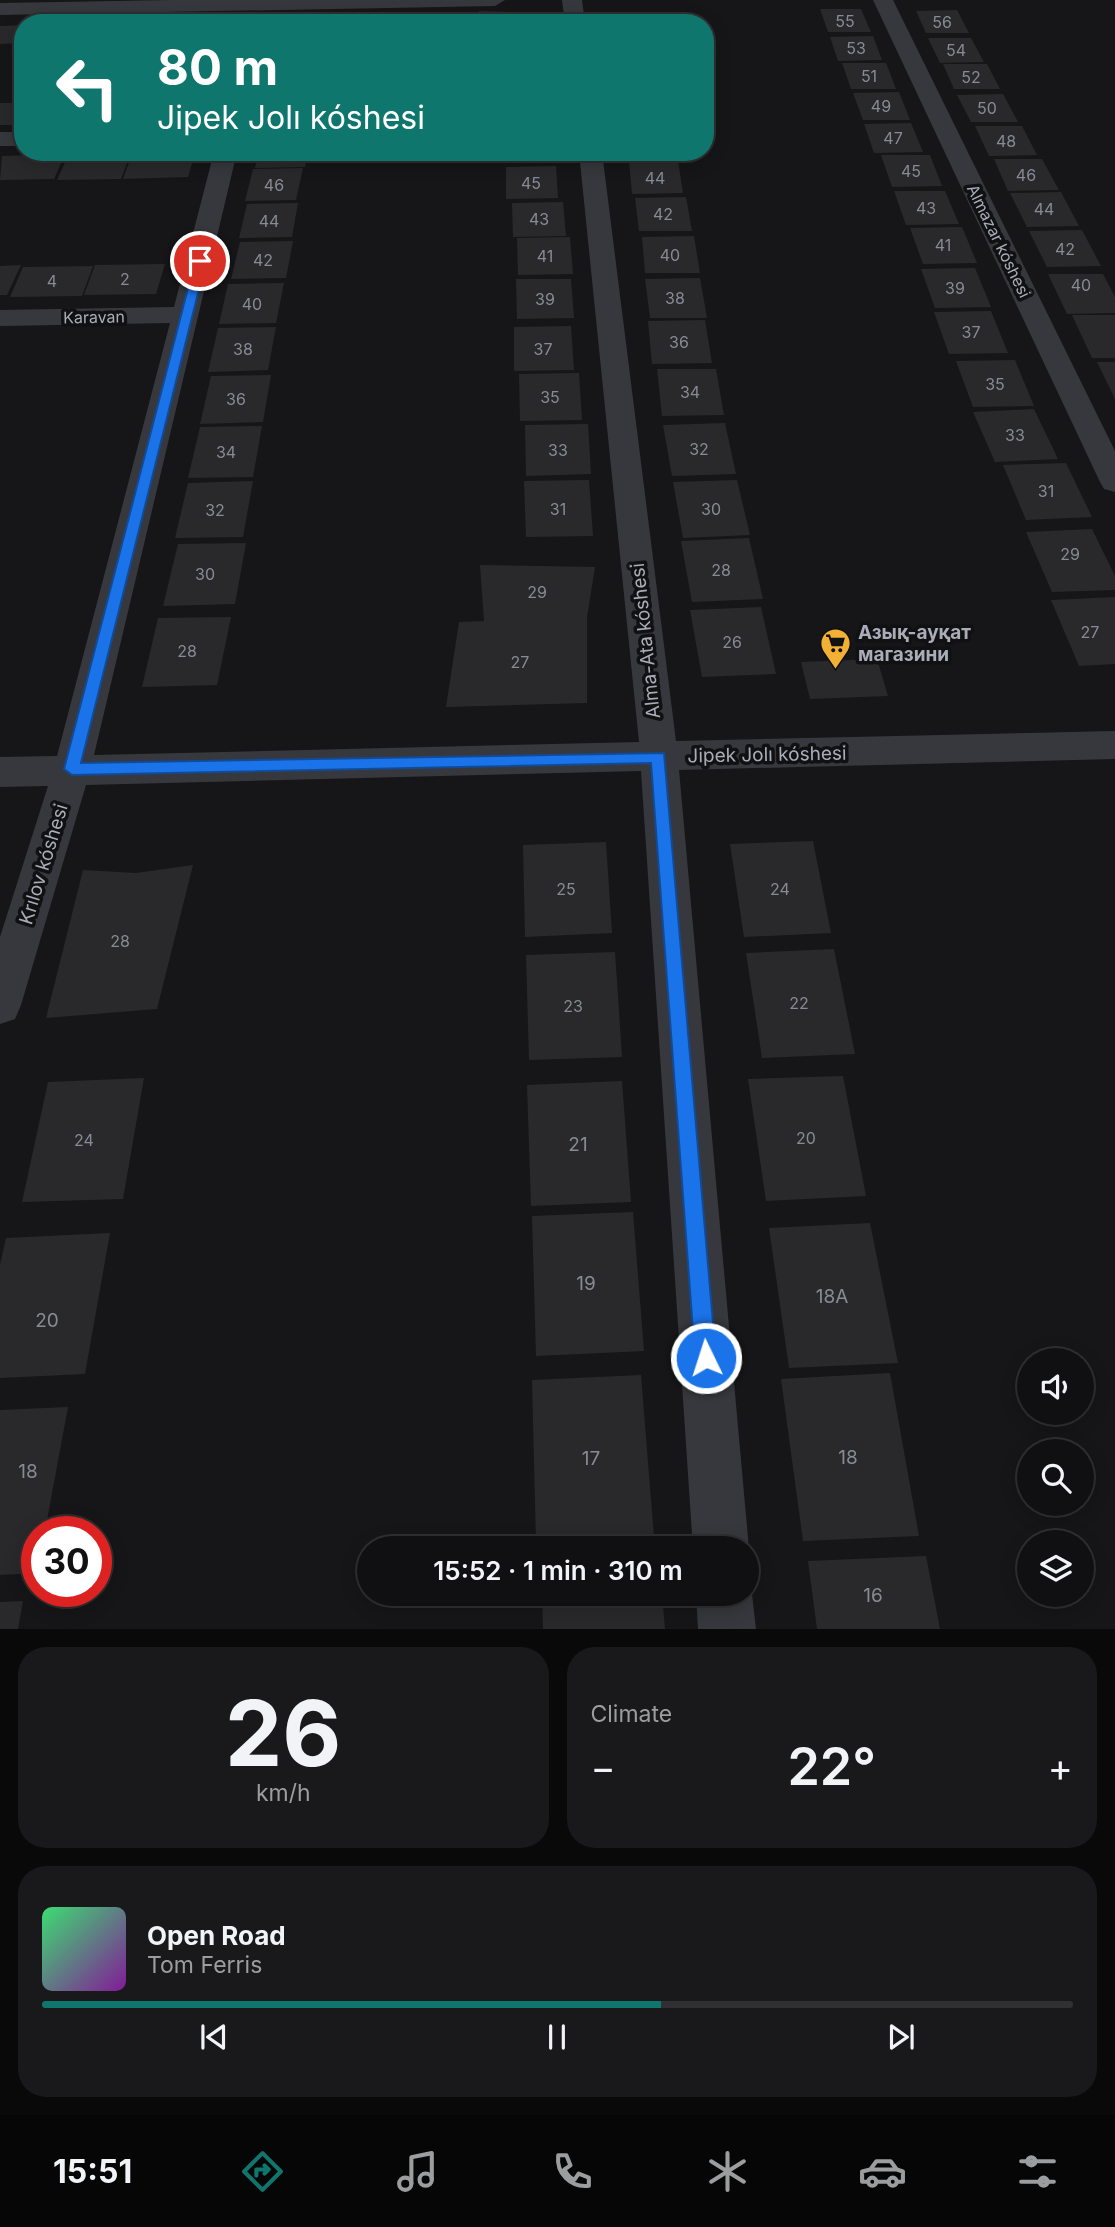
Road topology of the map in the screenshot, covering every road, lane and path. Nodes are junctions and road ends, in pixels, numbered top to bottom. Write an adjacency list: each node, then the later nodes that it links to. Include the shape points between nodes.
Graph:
1 (495, 0): 4 (street)
2 (883, 0): 9 (street, Almazar kóshesi)
3 (0, 9): 4 (street)
4 (259, 10)
5 (224, 161): 7 (street, Krılov kóshesi)
6 (591, 161): 11 (street, Alma-Ata kóshesi)
7 (187, 315): 8 (street, Karavan); 12 (street, Krılov kóshesi)
8 (0, 318)
9 (1115, 482)
10 (1115, 746): 11 (street, Jipek Jolı kóshesi)
11 (659, 757): 12 (street, Jipek Jolı kóshesi); 15 (street, Alma-Ata kóshesi)
12 (72, 769): 13 (street, Jipek Jolı kóshesi); 14 (street, Krılov kóshesi)
13 (0, 772)
14 (0, 1005)
15 (719, 1536)
16 (725, 1606): 17 (street)
17 (727, 1629)

